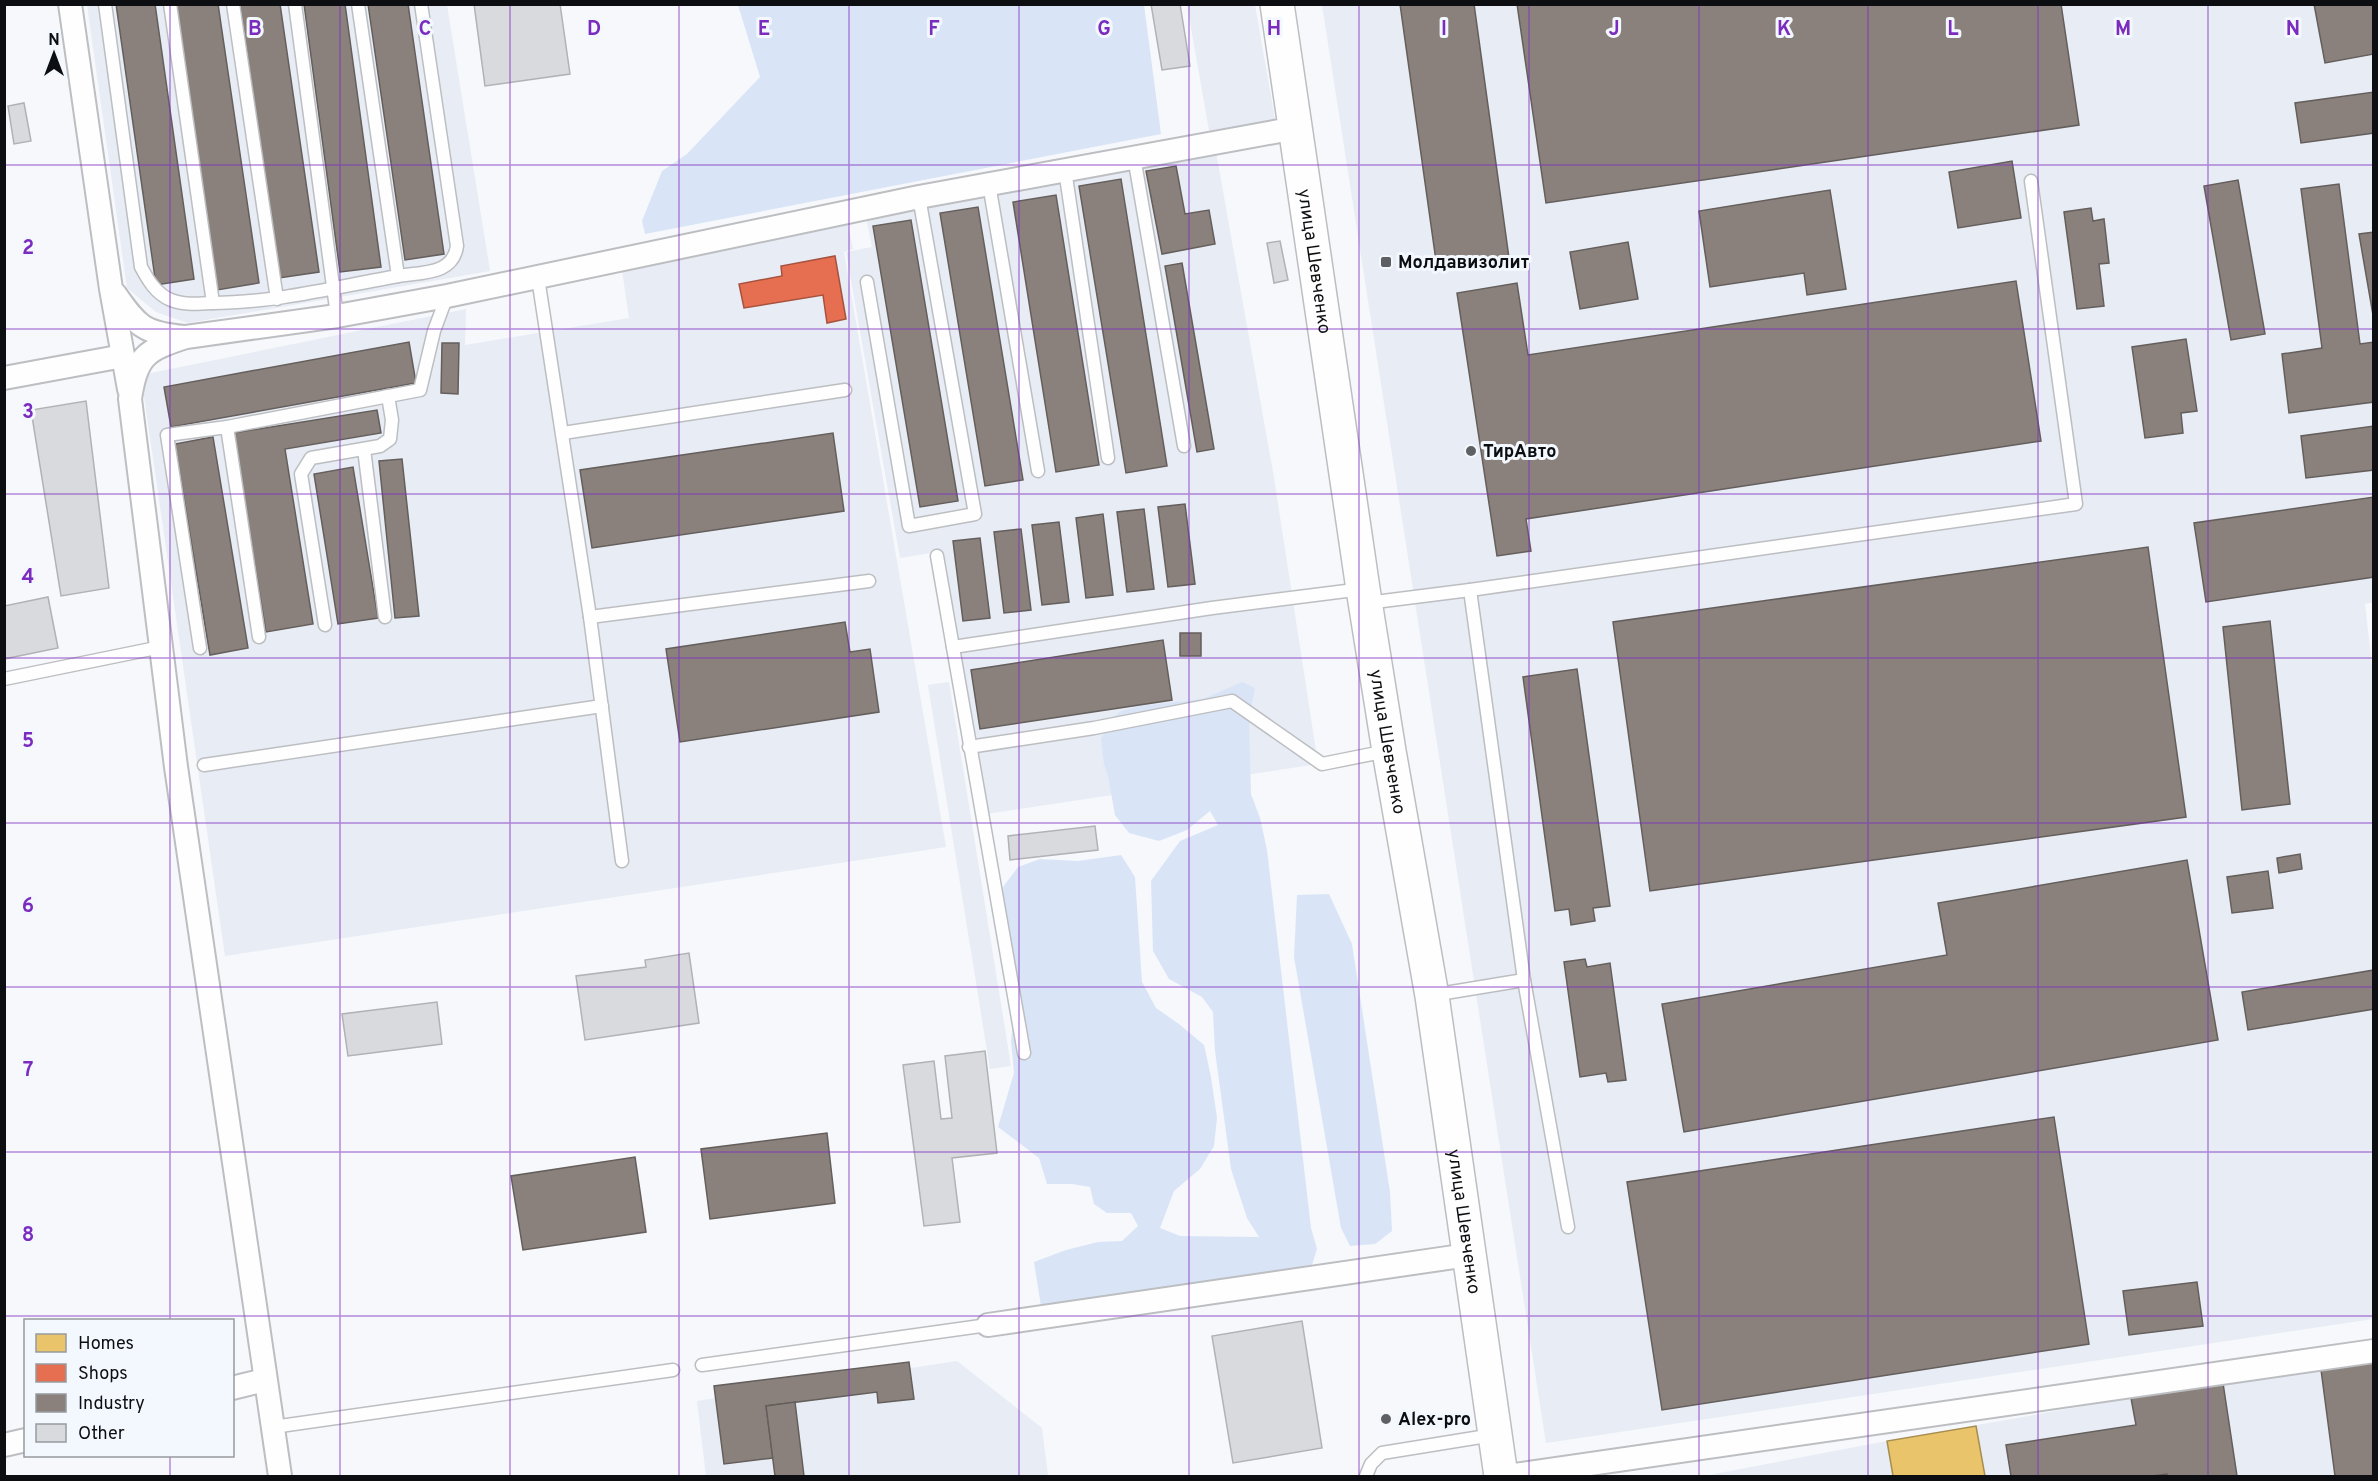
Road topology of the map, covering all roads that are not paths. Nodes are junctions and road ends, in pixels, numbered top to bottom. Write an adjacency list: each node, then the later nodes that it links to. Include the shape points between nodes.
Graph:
1 (70, 4): 19 (street)
2 (105, 4): 22 (lane, via 141,267 153,288 169,299)
3 (170, 4): 22 (lane)
4 (233, 4): 21 (lane)
5 (295, 4): 18 (lane)
6 (358, 4): 15 (lane)
7 (421, 4): 15 (lane, via 456,258 445,268)
8 (1277, 4): 9 (highway, улица Шевченко)
9 (1296, 128): 10 (street); 39 (highway, улица Шевченко)
10 (1134, 157): 11 (street); 32 (lane)
11 (1065, 170): 13 (street); 34 (lane)
12 (2031, 181): 38 (lane, via 2076,504)
13 (989, 184): 14 (street); 35 (lane)
14 (918, 197): 16 (street); 17 (lane, via 975,514 909,525)
15 (398, 276): 18 (lane)
16 (538, 278): 20 (street); 31 (lane)
17 (867, 282)
18 (333, 288): 21 (lane); 23 (lane)
19 (111, 289): 24 (street, via 144,328); 25 (street)
20 (447, 296): 23 (street); 28 (lane, via 420,390)
21 (277, 298): 22 (lane)
22 (213, 303)
23 (337, 316): 24 (street)
24 (186, 337): 29 (street, via 145,356 134,374)
25 (123, 356): 26 (street); 29 (street)
26 (4, 378)
27 (845, 390): 31 (lane)
28 (388, 396): 30 (lane); 33 (lane, via 390,439)
29 (130, 399): 44 (street)
30 (227, 427): 43 (lane); 46 (lane, via 167,435)
31 (563, 433): 41 (lane)
32 (1184, 446)
33 (364, 449): 40 (lane); 42 (lane, via 311,458 300,474)
34 (1108, 458)
35 (1038, 471)
36 (937, 556): 45 (lane)
37 (869, 581): 41 (lane)
38 (1470, 590): 39 (lane); 53 (lane)
39 (1365, 596): 45 (lane, via 1212,608); 50 (highway, улица Шевченко)
40 (385, 617)
41 (590, 617): 48 (lane)
42 (325, 625)
43 (259, 637)
44 (161, 647): 47 (lane); 62 (street)
45 (952, 647): 49 (lane)
46 (200, 648)
47 (4, 679)
48 (602, 705): 51 (lane); 52 (lane)
49 (969, 747): 50 (lane, via 1232,701 1322,764); 55 (lane)
50 (1389, 751): 54 (highway, улица Шевченко)
51 (204, 765)
52 (622, 861)
53 (1524, 980): 54 (lane); 56 (lane)
54 (1432, 996): 57 (highway, улица Шевченко)
55 (1024, 1053)
56 (1568, 1227)
57 (1468, 1255): 58 (street); 65 (highway, улица Шевченко)
58 (988, 1325): 60 (lane)
59 (2373, 1351): 71 (street)
60 (702, 1365)
61 (673, 1370): 64 (lane)
62 (265, 1380): 63 (street); 64 (street)
63 (234, 1388)
64 (273, 1427): 68 (street)
65 (1495, 1435): 69 (lane, via 1382,1453); 70 (highway, улица Шевченко)
66 (24, 1440): 67 (street)
67 (4, 1445)
68 (280, 1476)
69 (1366, 1476)
70 (1501, 1476)
71 (1507, 1476)

